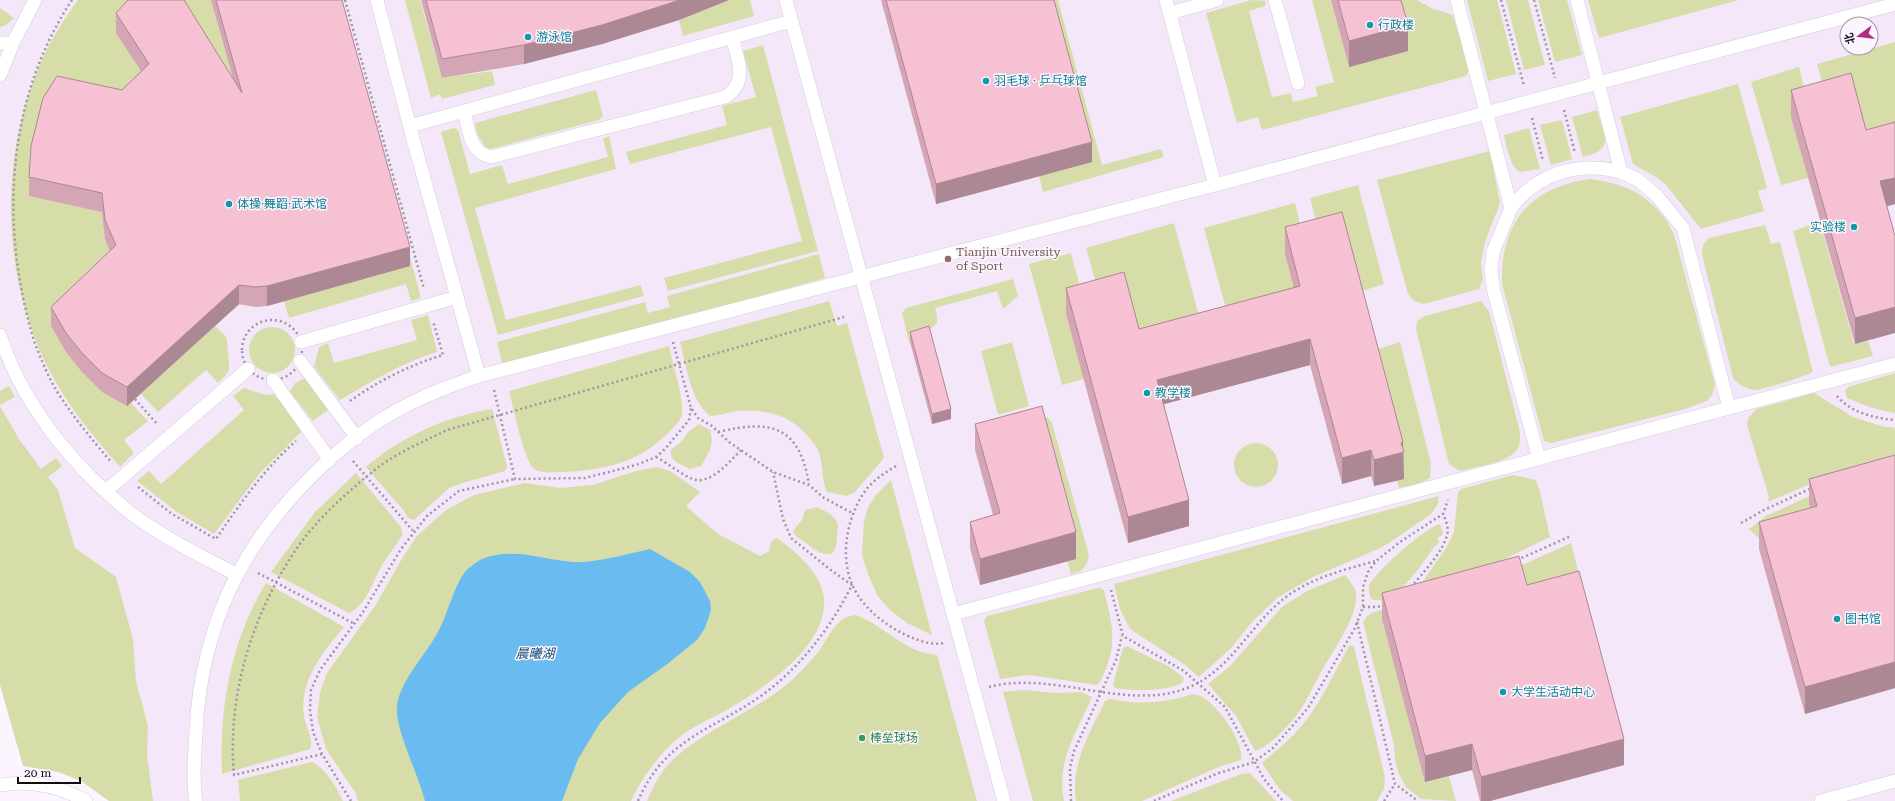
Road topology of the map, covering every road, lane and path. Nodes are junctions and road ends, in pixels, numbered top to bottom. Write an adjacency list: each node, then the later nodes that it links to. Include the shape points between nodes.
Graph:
1 (35, 0): 15 (lane)
2 (72, 0): 22 (path, via 47,41 32,77)
3 (344, 0): 29 (path)
4 (377, 0): 21 (lane)
5 (786, 0): 13 (lane)
6 (1217, 0): 12 (lane)
7 (1275, 0): 17 (lane)
8 (1457, 0): 20 (lane)
9 (1577, 0): 18 (lane)
10 (1877, 4): 11 (lane); 18 (lane)
11 (1895, 4)
12 (1168, 6): 24 (lane)
13 (791, 21): 14 (lane); 26 (lane)
14 (732, 37): 19 (lane); 19 (lane, via 740,69 739,83 732,93 725,97 491,158 482,156 476,150)
15 (6, 43): 16 (lane)
16 (0, 75)
17 (1298, 83)
18 (1599, 83): 20 (lane); 23 (lane)
19 (464, 111): 21 (lane)
20 (1486, 113): 24 (lane); 25 (lane)
21 (410, 126): 28 (lane)
22 (16, 130)
23 (1621, 172): 25 (lane, via 1606,168 1579,167 1553,175 1520,196); 43 (lane, via 1638,180 1658,196 1683,228)
24 (1216, 185): 26 (lane)
25 (1511, 208): 54 (lane, via 1494,252 1491,272)
26 (862, 277): 31 (lane); 56 (lane)
27 (17, 288): 58 (path, via 32,337 58,392 90,437)
28 (458, 297): 29 (lane); 38 (lane)
29 (429, 305): 33 (lane); 44 (path, via 442,355 394,374)
30 (844, 317): 35 (path)
31 (669, 327): 35 (path); 38 (lane)
32 (0, 335): 64 (lane, via 16,375 32,404 58,440)
33 (301, 342): 34 (path); 37 (path, via 297,333 284,322 259,322 252,327 243,341 242,358)
34 (300, 361): 39 (path, via 288,376); 44 (lane)
35 (679, 363): 42 (path); 45 (path)
36 (1895, 364): 40 (lane)
37 (248, 369): 39 (path, via 260,378); 49 (lane)
38 (485, 375): 45 (path); 50 (lane, via 454,384 408,404)
39 (273, 380): 47 (lane)
40 (1825, 382): 43 (lane); 46 (path, via 1852,409)
41 (135, 400): 49 (path)
42 (691, 408): 48 (path, via 698,418); 53 (path, via 689,420 682,431)
43 (1729, 408): 54 (lane)
44 (336, 410): 50 (lane)
45 (500, 414): 59 (path, via 447,430 413,446); 60 (path)
46 (1895, 420)
47 (309, 430): 55 (lane); 58 (path, via 265,473 216,539 172,514)
48 (718, 432): 52 (path); 62 (path, via 752,426 768,426 782,431 800,452)
49 (169, 437): 58 (lane)
50 (357, 438): 51 (lane)
51 (342, 449): 55 (lane); 59 (path)
52 (741, 450): 53 (path, via 720,471 694,480); 57 (path)
53 (656, 457): 60 (path, via 619,471 585,478)
54 (1538, 459): 61 (lane)
55 (330, 460): 72 (lane, via 293,496 251,550)
56 (912, 461): 65 (path, via 897,465 881,475 869,486 858,502); 79 (lane)
57 (773, 472): 62 (path); 75 (path, via 783,520 791,538)
58 (124, 475): 64 (lane)
59 (366, 477): 68 (path); 74 (path, via 306,536)
60 (515, 479): 68 (path, via 459,491 427,516)
61 (1448, 482): 66 (path, via 1449,497); 73 (lane)
62 (809, 485): 65 (path, via 824,498)
63 (1815, 487): 67 (path)
64 (106, 491): 72 (lane, via 158,532)
65 (854, 514): 75 (path, via 847,542 846,562)
66 (1443, 514): 70 (path); 76 (path, via 1447,535 1441,548 1408,590)
67 (1741, 523)
68 (414, 532): 81 (path, via 386,571 363,612)
69 (1571, 536): 71 (path)
70 (1376, 561): 78 (path, via 1368,572 1363,587); 84 (path, via 1308,585 1286,597 1227,660)
71 (1512, 562)
72 (240, 570): 74 (path); 93 (lane, via 223,605 197,704 194,765)
73 (1106, 574): 79 (lane); 82 (path)
74 (277, 583): 81 (path); 87 (path, via 259,616 241,677 233,716 234,776)
75 (852, 584): 83 (path, via 875,616 908,636 941,644); 95 (path, via 842,605 800,663 766,692 671,752 649,779)
76 (1413, 592)
77 (1388, 604): 78 (path, via 1376,607)
78 (1363, 606): 80 (path)
79 (954, 614): 83 (lane)
80 (1357, 621): 88 (path, via 1323,686 1308,708 1273,748); 90 (path)
81 (353, 622): 87 (path, via 320,670 311,690 313,732)
82 (1122, 636): 84 (path, via 1167,660); 86 (path, via 1116,660)
83 (960, 640): 85 (lane)
84 (1198, 683): 86 (path, via 1167,694); 88 (path, via 1224,707)
85 (974, 691): 86 (path, via 1023,682 1073,686); 96 (lane)
86 (1102, 692): 97 (path, via 1074,751 1070,768)
87 (322, 754): 94 (path)
88 (1254, 762): 98 (path, via 1216,774); 99 (path)
89 (1895, 780): 102 (lane)
90 (1395, 784): 100 (path); 101 (path)
91 (0, 785): 92 (lane, via 48,785)
92 (86, 801)
93 (196, 801)
94 (351, 801)
95 (638, 801)
96 (1004, 801)
97 (1071, 801)
98 (1154, 801)
99 (1283, 801)
100 (1384, 801)
101 (1418, 801)
102 (1821, 801)

